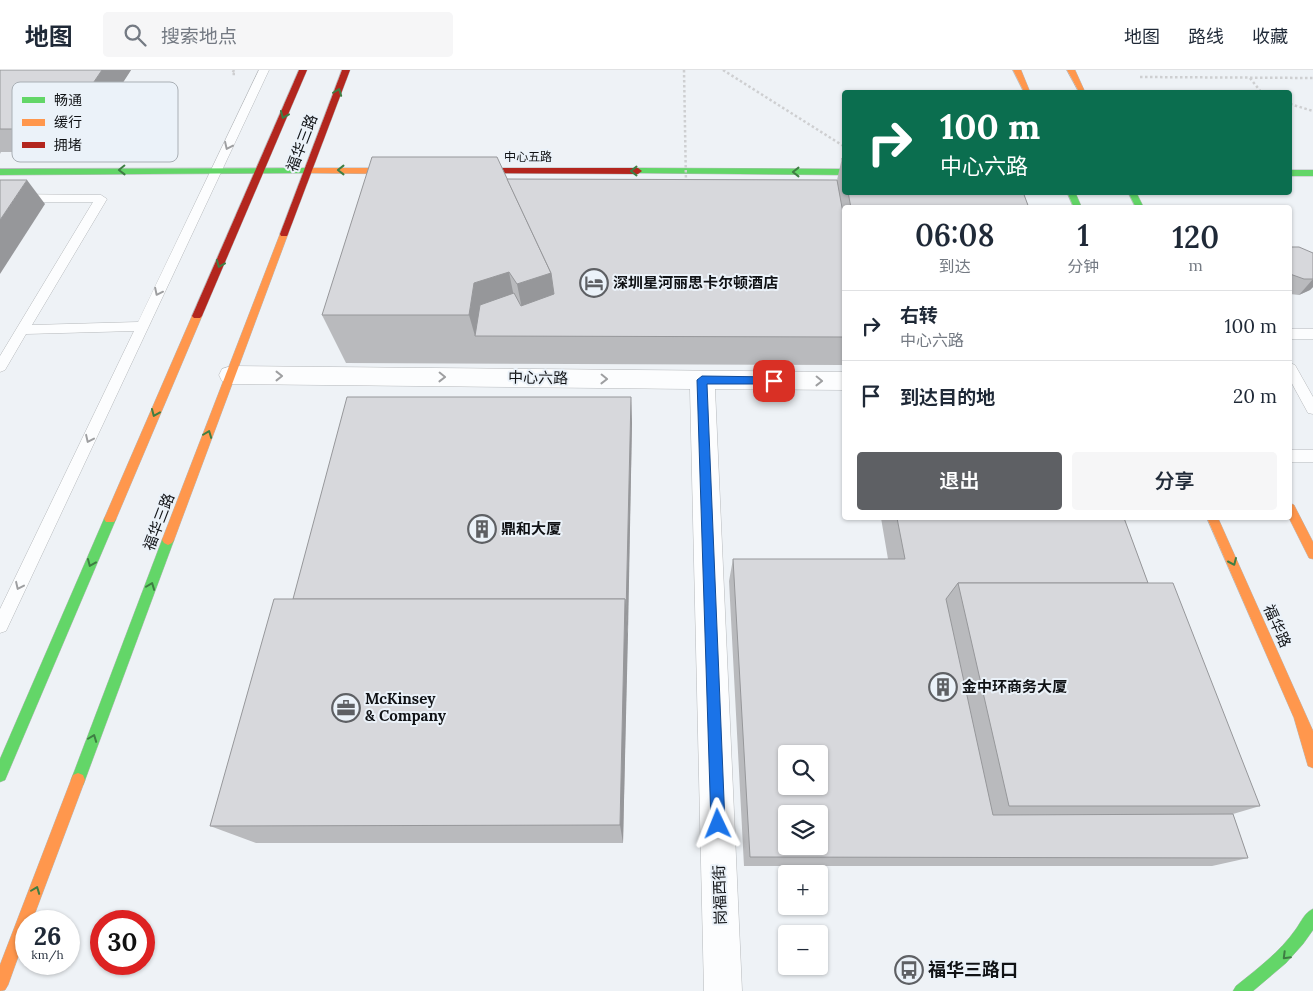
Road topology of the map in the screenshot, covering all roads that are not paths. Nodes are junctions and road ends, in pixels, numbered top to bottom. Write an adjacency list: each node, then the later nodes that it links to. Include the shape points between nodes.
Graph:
1 (264, 70): 8 (lane, one-way to 8)
2 (303, 70): 9 (street, 福华三路, one-way to 9)
3 (346, 70): 10 (street, 福华三路, one-way to 3)
4 (1018, 70): 6 (street)
5 (1071, 70): 7 (street)
6 (1026, 90)
7 (1081, 90)
8 (216, 170): 9 (street); 13 (street, one-way to 13); 18 (lane, one-way to 18)
9 (260, 170): 10 (street); 37 (street, 福华三路, one-way to 37)
10 (308, 170): 11 (street, one-way to 10); 24 (street, 福华三路)
11 (413, 171)
12 (452, 171): 14 (street, 中心五路, one-way to 12)
13 (0, 172)
14 (842, 172)
15 (1292, 173): 16 (street)
16 (1313, 173)
17 (0, 198): 19 (lane, via 101,199)
18 (142, 326): 19 (lane); 33 (lane, one-way to 33)
19 (22, 330): 22 (lane)
20 (1292, 334): 21 (lane)
21 (1313, 334)
22 (0, 367)
23 (1292, 372): 27 (lane)
24 (230, 375): 25 (street, 中心六路, one-way to 25); 39 (street, 福华三路, one-way to 24)
25 (702, 380): 26 (street, 中心六路, one-way to 26); 40 (street, 岗福西街)
26 (842, 381)
27 (1313, 409)
28 (1292, 456): 29 (lane)
29 (1313, 456)
30 (1292, 512): 32 (street)
31 (1214, 520): 34 (street, 福华路, one-way to 34)
32 (1313, 554)
33 (0, 626)
34 (1300, 716): 35 (street, 福华路); 36 (street)
35 (1313, 746)
36 (1313, 761)
37 (0, 775)
38 (1313, 916): 41 (street, one-way to 41, via 1283,960)
39 (0, 985)
40 (724, 991)
41 (1242, 991)

